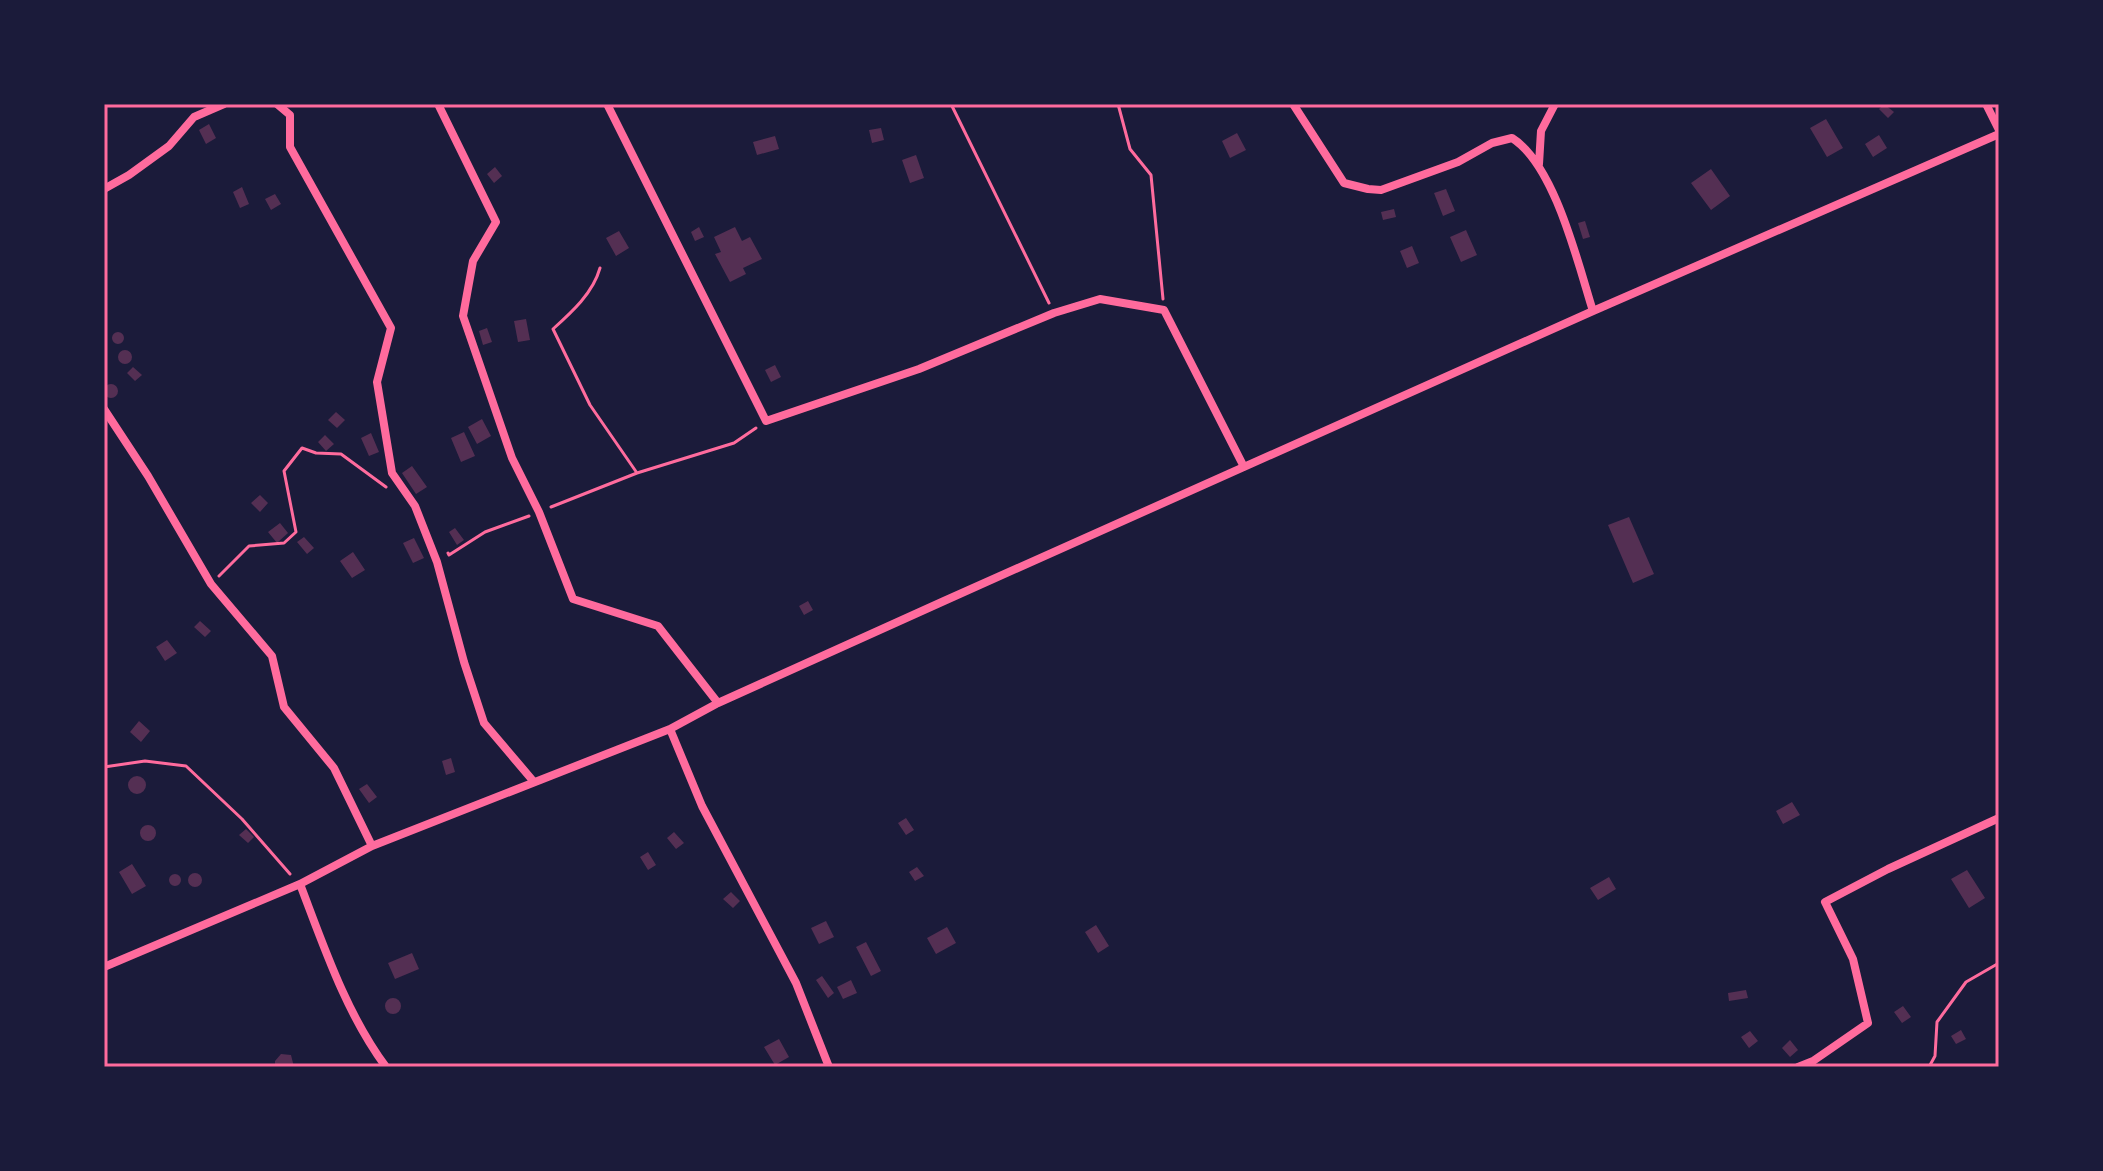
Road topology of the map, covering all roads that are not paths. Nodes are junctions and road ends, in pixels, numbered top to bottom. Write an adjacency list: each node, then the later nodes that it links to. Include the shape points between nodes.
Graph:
1 (224, 104): 10 (street, via 194,117 169,146)
2 (277, 104): 16 (street, via 290,115 290,147 391,328 377,382 392,473 415,506 437,562 484,723)
3 (438, 104): 14 (street, via 496,222 473,261 463,316 512,458 573,599 658,626)
4 (607, 104): 13 (street, via 766,421 1100,299 1164,310)
5 (1293, 104): 9 (street, via 1344,183 1368,189 1381,190 1512,138)
6 (1555, 104): 9 (street, via 1541,131)
7 (1986, 104): 8 (street)
8 (1999, 132): 11 (street)
9 (1539, 165): 11 (street, via 1564,220)
10 (104, 189)
11 (1593, 311): 13 (street)
12 (104, 409): 18 (street, via 211,584 272,656 284,707 334,768)
13 (1244, 467): 14 (street)
14 (718, 703): 15 (street)
15 (670, 729): 16 (street); 22 (street, via 702,806 796,983)
16 (534, 782): 18 (street)
17 (1999, 818): 23 (street, via 1825,902 1853,959 1868,1023)
18 (372, 846): 19 (street)
19 (300, 884): 20 (street); 21 (street, via 367,1041)
20 (104, 967)
21 (386, 1067)
22 (829, 1067)
23 (1798, 1067)

